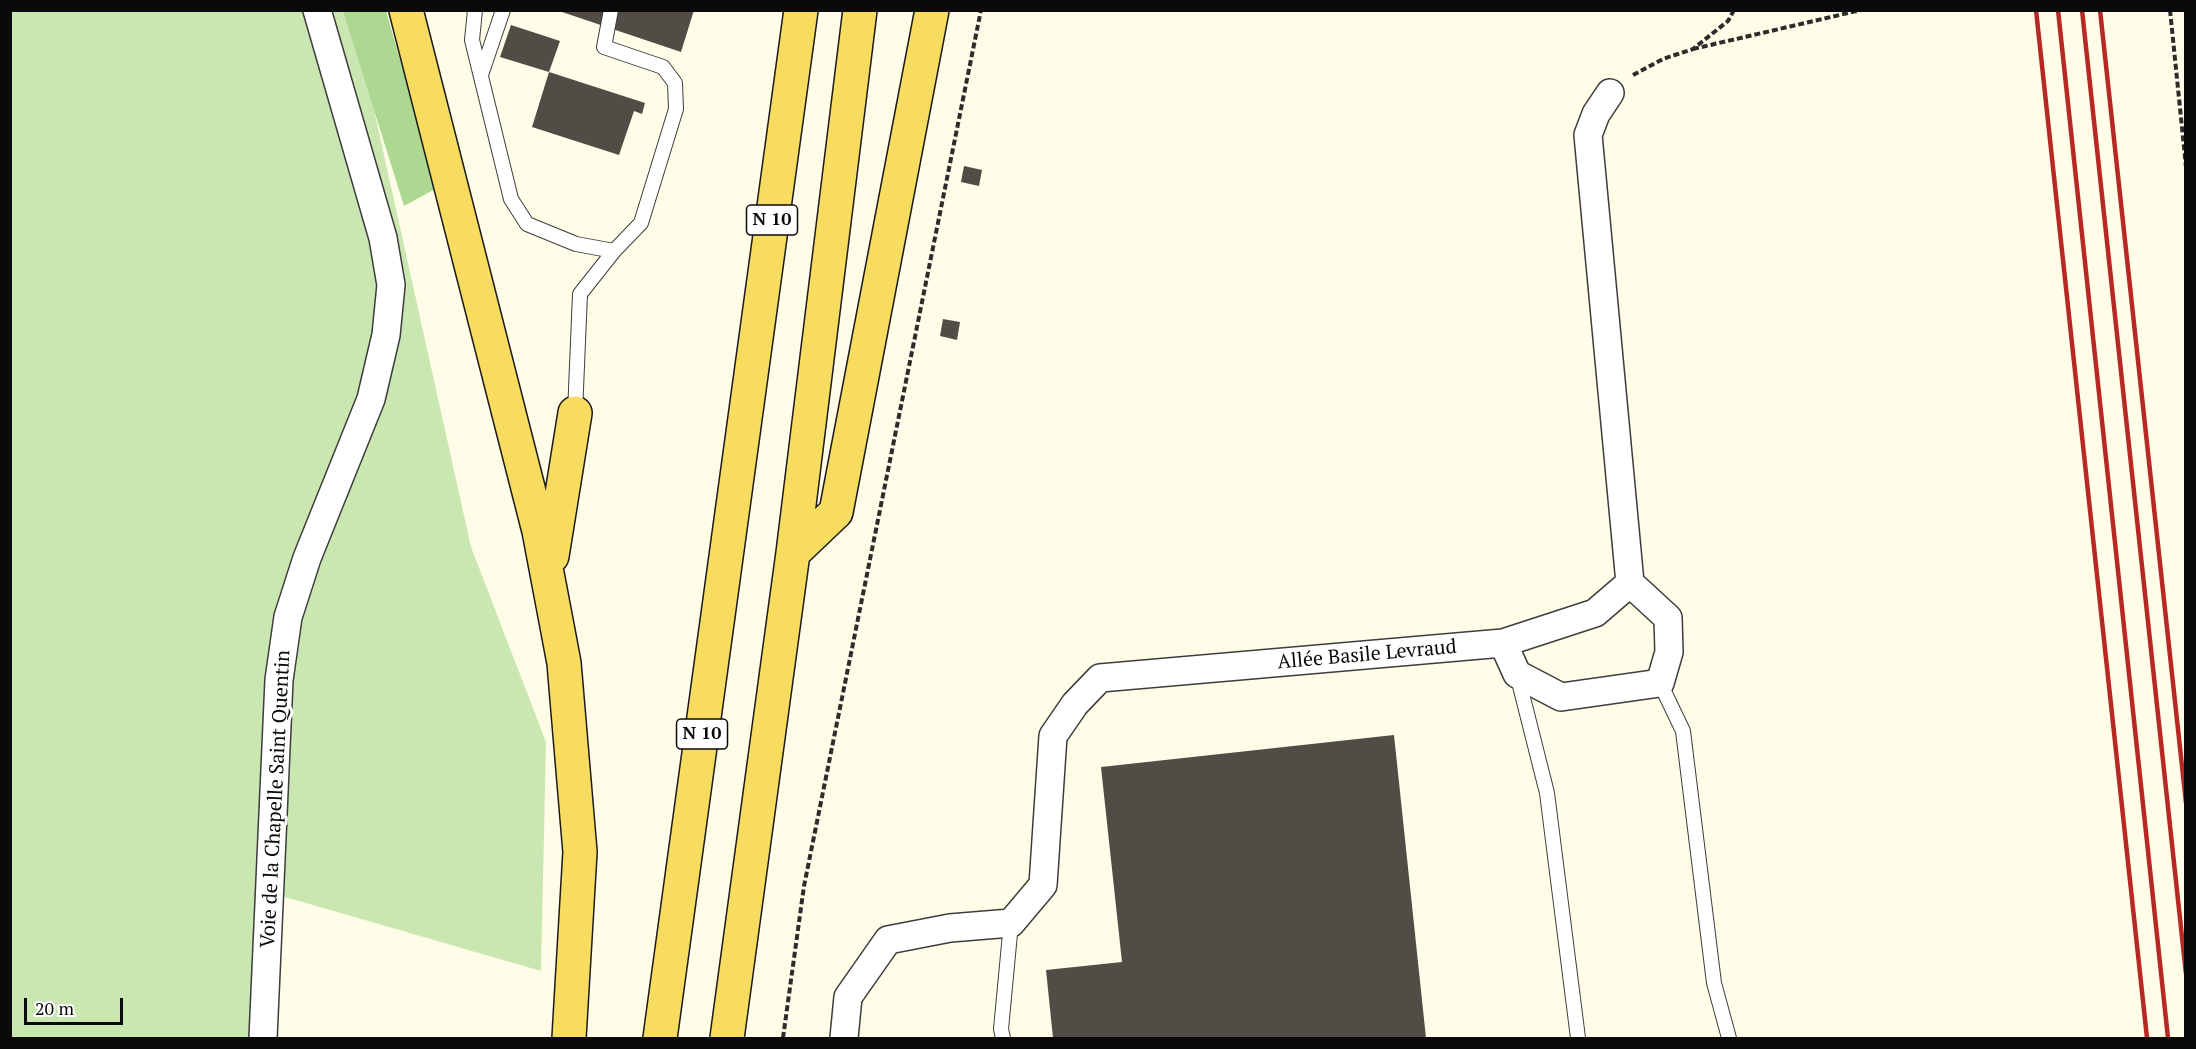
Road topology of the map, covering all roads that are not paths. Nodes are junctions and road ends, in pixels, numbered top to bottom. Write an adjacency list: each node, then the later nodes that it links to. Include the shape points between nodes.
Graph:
1 (317, 10): 20 (street, Voie de la Chapelle Saint Quentin, via 383,238 391,285 386,336 371,399 288,616 279,680)
2 (406, 10): 14 (main road)
3 (475, 10): 9 (lane, via 472,40)
4 (503, 10): 9 (lane)
5 (611, 10): 11 (lane, via 604,47 663,67 675,83 676,109 641,223)
6 (801, 10): 22 (main road, N 10)
7 (860, 10): 13 (main road)
8 (932, 10): 13 (main road, via 836,512)
9 (481, 77): 11 (lane, via 511,199 527,224 576,244)
10 (1610, 93): 15 (street, via 1588,135)
11 (614, 251): 12 (lane, via 580,294)
12 (575, 413): 14 (main road)
13 (792, 553): 23 (main road)
14 (549, 582): 21 (main road, via 564,663 580,852)
15 (1630, 583): 16 (street, Allée Basile Levraud, via 1595,613); 18 (street, via 1668,618 1669,652)
16 (1503, 643): 17 (street); 19 (street, Allée Basile Levraud, via 1100,678 1053,736 1043,885)
17 (1517, 675): 18 (street, via 1561,697); 26 (lane, via 1546,793)
18 (1660, 683): 27 (lane, via 1683,731 1714,983)
19 (1011, 923): 24 (street, via 950,928 888,940 848,997); 25 (lane)
20 (263, 1038)
21 (569, 1038)
22 (660, 1038)
23 (727, 1038)
24 (844, 1038)
25 (1003, 1038)
26 (1578, 1038)
27 (1729, 1038)

